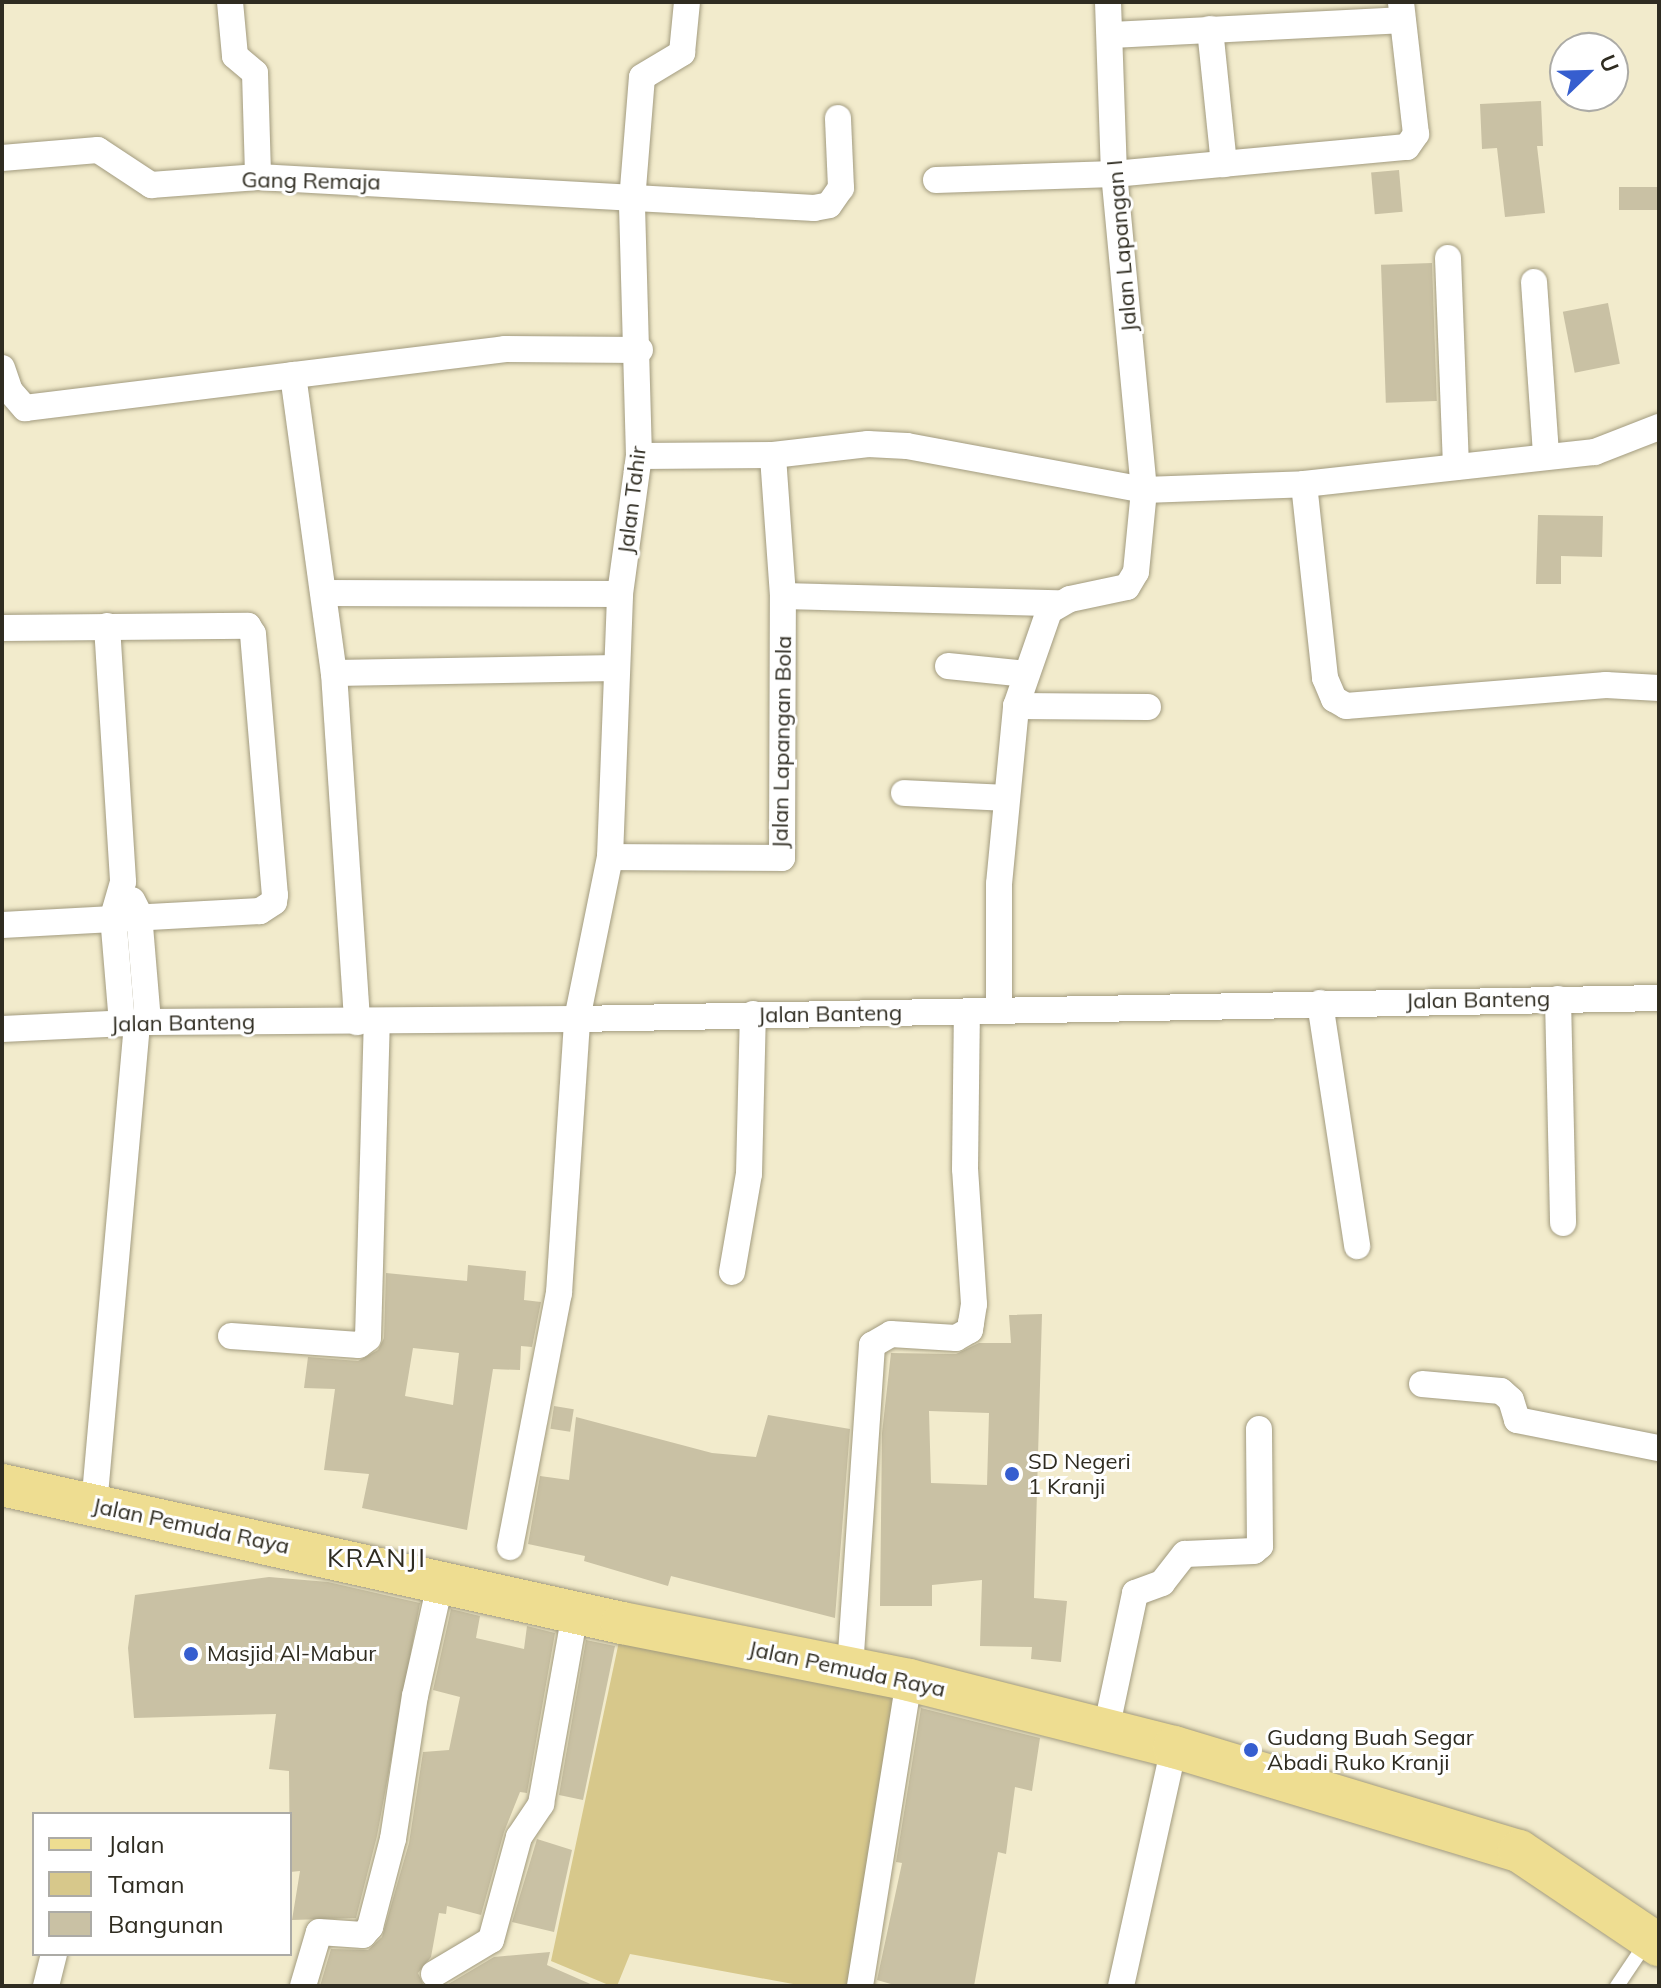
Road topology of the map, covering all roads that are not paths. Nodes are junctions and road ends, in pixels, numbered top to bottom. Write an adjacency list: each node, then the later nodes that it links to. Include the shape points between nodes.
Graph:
1 (230, 2): 11 (street, via 235,56 255,73)
2 (687, 2): 13 (street, Jalan Tahir, via 682,53 642,77)
3 (1108, 2): 6 (street, Jalan Lapangan I)
4 (1402, 11): 5 (street); 9 (street, via 1416,134 1407,147)
5 (1210, 29): 6 (street); 9 (street)
6 (1110, 35): 10 (street, Jalan Lapangan I)
7 (838, 118): 13 (street, Gang Remaja, via 841,188 829,205)
8 (2, 158): 11 (street, Gang Remaja, via 98,150 151,185)
9 (1224, 164): 10 (street)
10 (1114, 174): 12 (street); 25 (street, Jalan Lapangan I)
11 (258, 177): 13 (street, Gang Remaja, via 511,189)
12 (936, 180)
13 (632, 201): 16 (street, Jalan Tahir)
14 (1448, 258): 23 (street)
15 (1534, 282): 21 (street)
16 (640, 350): 18 (street, via 505,349); 22 (street, Jalan Tahir)
17 (2, 368): 18 (street, via 10,391 25,408)
18 (293, 375): 26 (street)
19 (1659, 427): 21 (street, via 1595,452)
20 (773, 455): 22 (street); 25 (street, via 868,444 907,446); 28 (street, Jalan Lapangan Bola)
21 (1546, 455): 23 (street)
22 (639, 456): 27 (street, Jalan Tahir)
23 (1456, 467): 24 (street)
24 (1304, 484): 25 (street); 36 (street, via 1325,678 1334,699 1346,706 1606,685)
25 (1144, 490): 29 (street, Jalan Lapangan I, via 1135,579 1127,587)
26 (324, 593): 27 (street); 34 (street)
27 (620, 594): 33 (street, Jalan Tahir)
28 (783, 596): 29 (street); 41 (street, Jalan Lapangan Bola, via 782,858)
29 (1057, 603): 35 (street, via 1049,611)
30 (107, 626): 31 (street); 42 (street); 42 (street, via 240,623 253,634 274,902 260,911)
31 (2, 628)
32 (948, 666): 35 (street)
33 (617, 668): 34 (street); 41 (street, Jalan Tahir)
34 (334, 673): 51 (street)
35 (1027, 674): 37 (street)
36 (1659, 688)
37 (1016, 706): 38 (street); 40 (street)
38 (1148, 707)
39 (904, 793): 40 (street)
40 (1005, 798): 47 (street)
41 (610, 857): 50 (street, Jalan Tahir)
42 (126, 915): 43 (street); 52 (street)
43 (2, 925)
44 (1659, 998): 45 (street, Jalan Banteng)
45 (1558, 999): 46 (street, Jalan Banteng); 54 (street)
46 (1320, 1003): 47 (street, Jalan Banteng); 55 (street)
47 (999, 1011): 48 (street, Jalan Banteng)
48 (967, 1012): 49 (street, Jalan Banteng); 66 (street, via 965,1169 974,1291 970,1330 956,1338 891,1334 872,1345)
49 (753, 1014): 50 (street, Jalan Banteng); 56 (street, via 749,1174)
50 (577, 1019): 51 (street, Jalan Banteng); 63 (street, Jalan Tahir, via 559,1293)
51 (367, 1021): 52 (street, Jalan Banteng); 57 (street, via 368,1338 359,1345)
52 (136, 1023): 53 (street, Jalan Banteng); 62 (street)
53 (2, 1029)
54 (1563, 1223)
55 (1357, 1246)
56 (732, 1272)
57 (231, 1336)
58 (1422, 1384): 60 (street, via 1501,1391 1511,1400 1517,1420)
59 (1259, 1429): 68 (street, via 1260,1546 1254,1551 1185,1554 1162,1583 1135,1593)
60 (1659, 1448)
61 (2, 1485): 62 (main road, Jalan Pemuda Raya)
62 (94, 1506): 64 (main road, Jalan Pemuda Raya)
63 (510, 1547)
64 (441, 1580): 65 (main road, Jalan Pemuda Raya); 74 (street, via 415,1696 393,1839 370,1927 363,1935 319,1932)
65 (575, 1613): 66 (main road, Jalan Pemuda Raya); 72 (street, via 541,1804 519,1837 491,1940)
66 (850, 1668): 67 (main road, Jalan Pemuda Raya)
67 (909, 1680): 68 (main road, Jalan Pemuda Raya); 75 (street)
68 (1106, 1730): 69 (main road, Jalan Pemuda Raya)
69 (1174, 1747): 70 (main road, Jalan Pemuda Raya, via 1519,1851); 76 (street)
70 (1654, 1942): 77 (lane)
71 (54, 1956): 73 (street)
72 (434, 1974)
73 (46, 1986)
74 (303, 1986)
75 (860, 1986)
76 (1121, 1986)
77 (1617, 1986)

